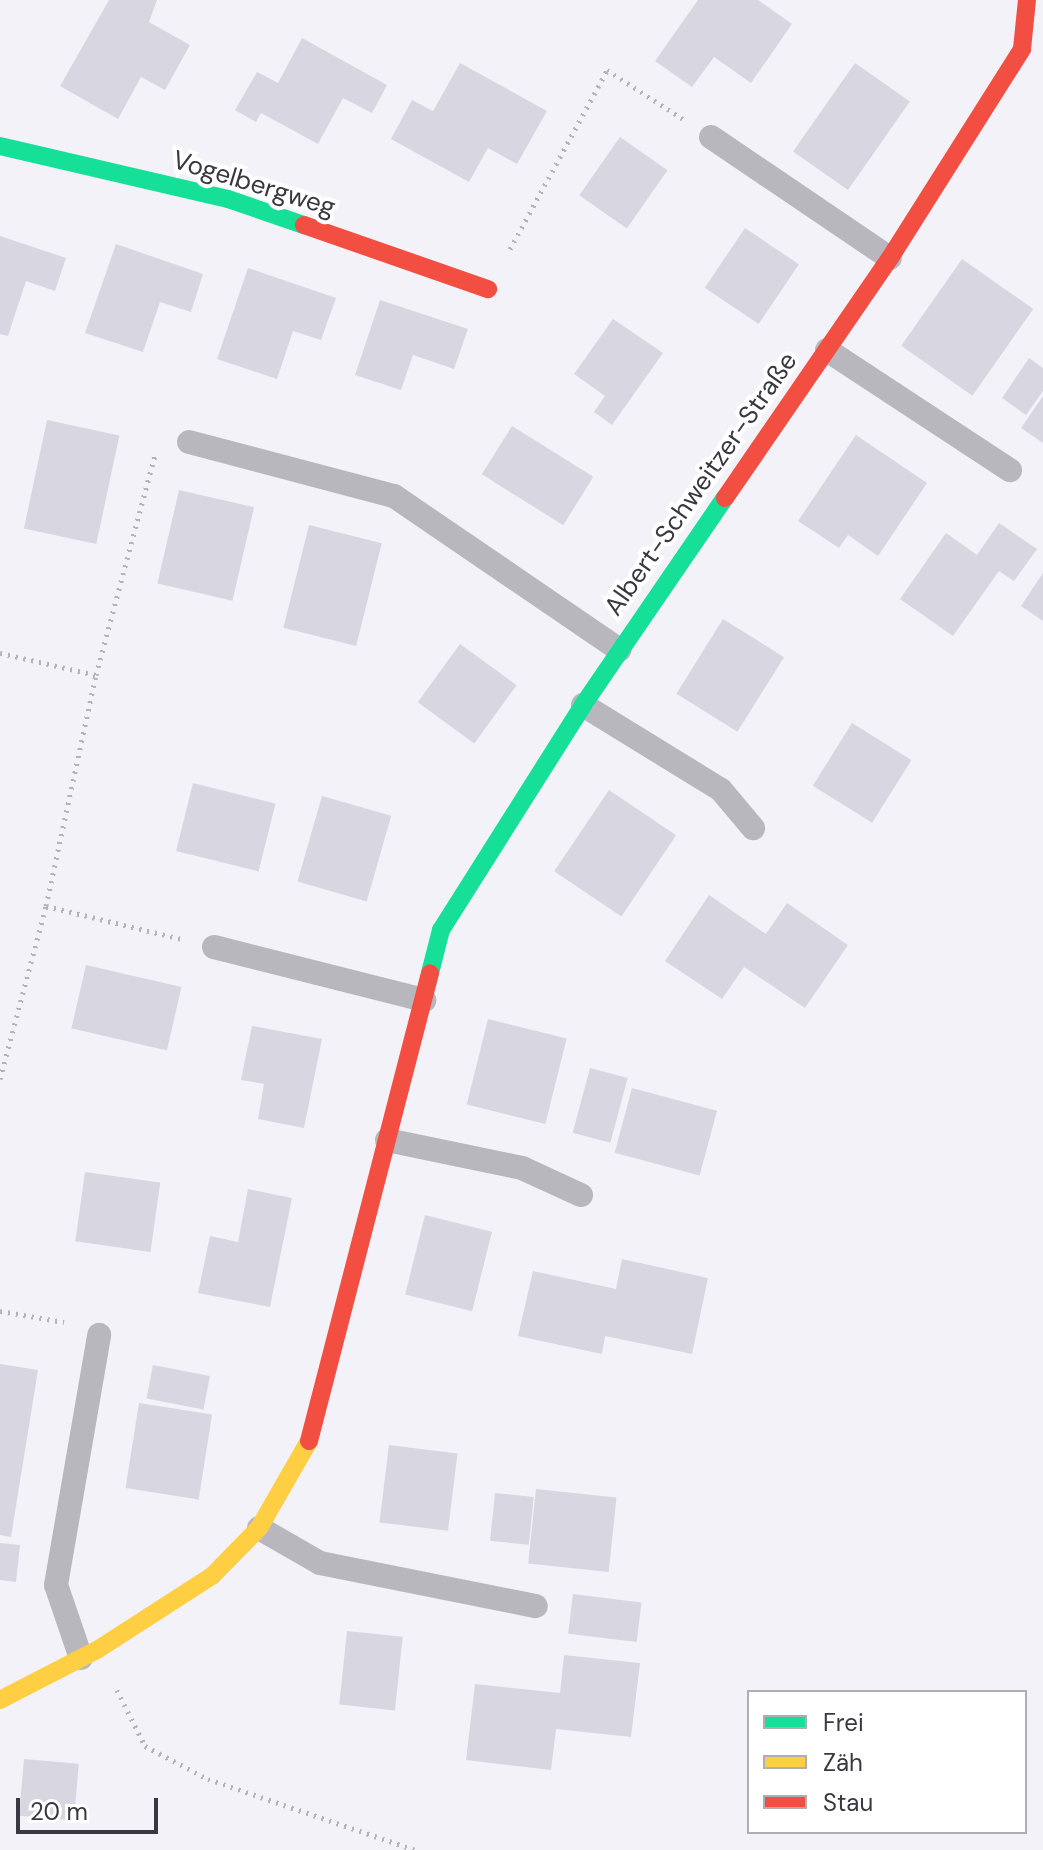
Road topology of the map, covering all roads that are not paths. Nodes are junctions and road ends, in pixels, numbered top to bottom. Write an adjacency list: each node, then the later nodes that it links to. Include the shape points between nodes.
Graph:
1 (1027, 0): 4 (street, Albert-Schweitzer-Straße, via 1022,49)
2 (711, 137): 4 (lane)
3 (0, 146): 5 (street, Vogelbergweg, via 228,199)
4 (890, 258): 6 (street, Albert-Schweitzer-Straße)
5 (488, 289)
6 (827, 350): 8 (lane, Albert-Schweitzer-Straße); 9 (street, Albert-Schweitzer-Straße)
7 (189, 442): 9 (lane, Albert-Schweitzer-Straße, via 394,496)
8 (1010, 470)
9 (620, 650): 10 (street, Albert-Schweitzer-Straße)
10 (583, 705): 11 (lane, via 721,790); 13 (street, Albert-Schweitzer-Straße, via 441,930)
11 (753, 828)
12 (214, 947): 13 (lane)
13 (424, 1000): 14 (street, Albert-Schweitzer-Straße)
14 (387, 1140): 15 (lane, via 522,1168); 17 (street, Albert-Schweitzer-Straße, via 306,1452)
15 (581, 1195)
16 (99, 1335): 19 (lane, via 56,1585)
17 (259, 1528): 18 (lane, via 320,1563); 19 (street, Albert-Schweitzer-Straße, via 212,1576)
18 (536, 1606)
19 (89, 1654): 20 (street, Albert-Schweitzer-Straße)
20 (0, 1700)

